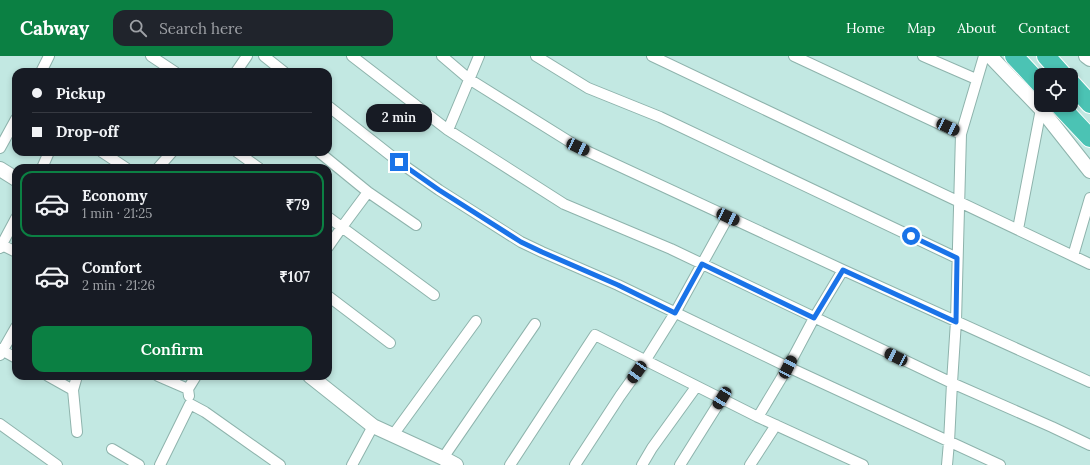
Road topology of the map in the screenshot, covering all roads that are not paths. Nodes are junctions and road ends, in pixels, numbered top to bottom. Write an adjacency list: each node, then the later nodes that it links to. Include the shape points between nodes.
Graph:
1 (50, 56): 18 (street)
2 (151, 56): 19 (street)
3 (247, 56): 20 (street)
4 (264, 56): 21 (street)
5 (352, 56): 34 (street)
6 (442, 56): 24 (street)
7 (480, 56): 24 (street)
8 (536, 56): 61 (street, via 588,88 660,117)
9 (652, 56): 50 (street)
10 (794, 56): 35 (street)
11 (923, 56): 25 (street)
12 (984, 56): 25 (street)
13 (990, 56): 27 (street)
14 (1014, 56): 23 (highway)
15 (1046, 56): 22 (highway)
16 (1086, 56): 17 (street)
17 (1090, 59)
18 (43, 68)
19 (169, 68)
20 (239, 68)
21 (279, 68)
22 (1057, 68)
23 (1034, 77)
24 (469, 79): 34 (street); 51 (street, via 578,147)
25 (976, 80): 35 (street)
26 (1078, 91): 28 (highway)
27 (1034, 98)
28 (1090, 104)
29 (332, 109): 67 (street, via 399,162 521,242)
30 (1042, 112): 56 (street)
31 (1047, 112): 46 (street)
32 (1066, 112): 36 (highway)
33 (12, 126): 37 (street)
34 (448, 130): 62 (street, via 564,204)
35 (962, 134): 50 (street)
36 (1090, 138)
37 (0, 148)
38 (108, 156): 42 (street)
39 (169, 156): 43 (street)
40 (242, 156): 44 (street)
41 (324, 156): 48 (street)
42 (120, 164)
43 (162, 164)
44 (253, 164)
45 (0, 169): 47 (street)
46 (1090, 171)
47 (12, 176)
48 (368, 192): 54 (street); 55 (street)
49 (1090, 198): 60 (street)
50 (959, 202): 56 (street); 61 (street)
51 (728, 217): 62 (street); 64 (street)
52 (332, 220): 54 (street)
53 (12, 225): 58 (street)
54 (342, 226): 57 (street); 65 (street)
55 (416, 226)
56 (1018, 229): 60 (street)
57 (332, 241)
58 (1, 246): 59 (street)
59 (12, 250)
60 (1073, 256): 63 (street)
61 (957, 258): 70 (street)
62 (702, 264): 67 (street); 68 (street)
63 (1090, 264)
64 (843, 270): 68 (street); 70 (street)
65 (434, 294)
66 (332, 299): 73 (street)
67 (675, 313): 76 (street); 77 (street)
68 (814, 318): 77 (street); 84 (street)
69 (476, 321): 95 (street)
70 (956, 322): 83 (street); 84 (street)
71 (535, 324): 99 (street)
72 (12, 333): 74 (street)
73 (390, 343)
74 (1, 351): 75 (street)
75 (12, 356)
76 (645, 360): 85 (street); 106 (street, via 595,335); 107 (street)
77 (788, 367): 90 (street); 96 (street)
78 (55, 380): 87 (street)
79 (76, 380): 87 (street)
80 (167, 380): 86 (street)
81 (194, 380): 86 (street)
82 (315, 380): 93 (street)
83 (1090, 382)
84 (952, 383): 96 (street); 97 (street)
85 (696, 387): 88 (street); 108 (street)
86 (188, 389): 89 (street)
87 (73, 390): 94 (street)
88 (722, 398): 90 (street); 109 (street)
89 (190, 404): 102 (street); 103 (street)
90 (758, 417): 92 (street)
91 (0, 424): 100 (street)
92 (776, 425): 110 (street); 111 (street)
93 (373, 426): 95 (street); 104 (street)
94 (77, 432)
95 (393, 436): 99 (street)
96 (949, 442): 112 (street); 113 (street)
97 (1090, 445)
98 (112, 449): 101 (street)
99 (438, 460): 105 (street)
100 (57, 465)
101 (139, 465)
102 (160, 465)
103 (280, 465)
104 (352, 465)
105 (456, 465)
106 (510, 465)
107 (575, 465)
108 (642, 465)
109 (680, 465)
110 (750, 465)
111 (864, 465)
112 (947, 465)
113 (1000, 465)

